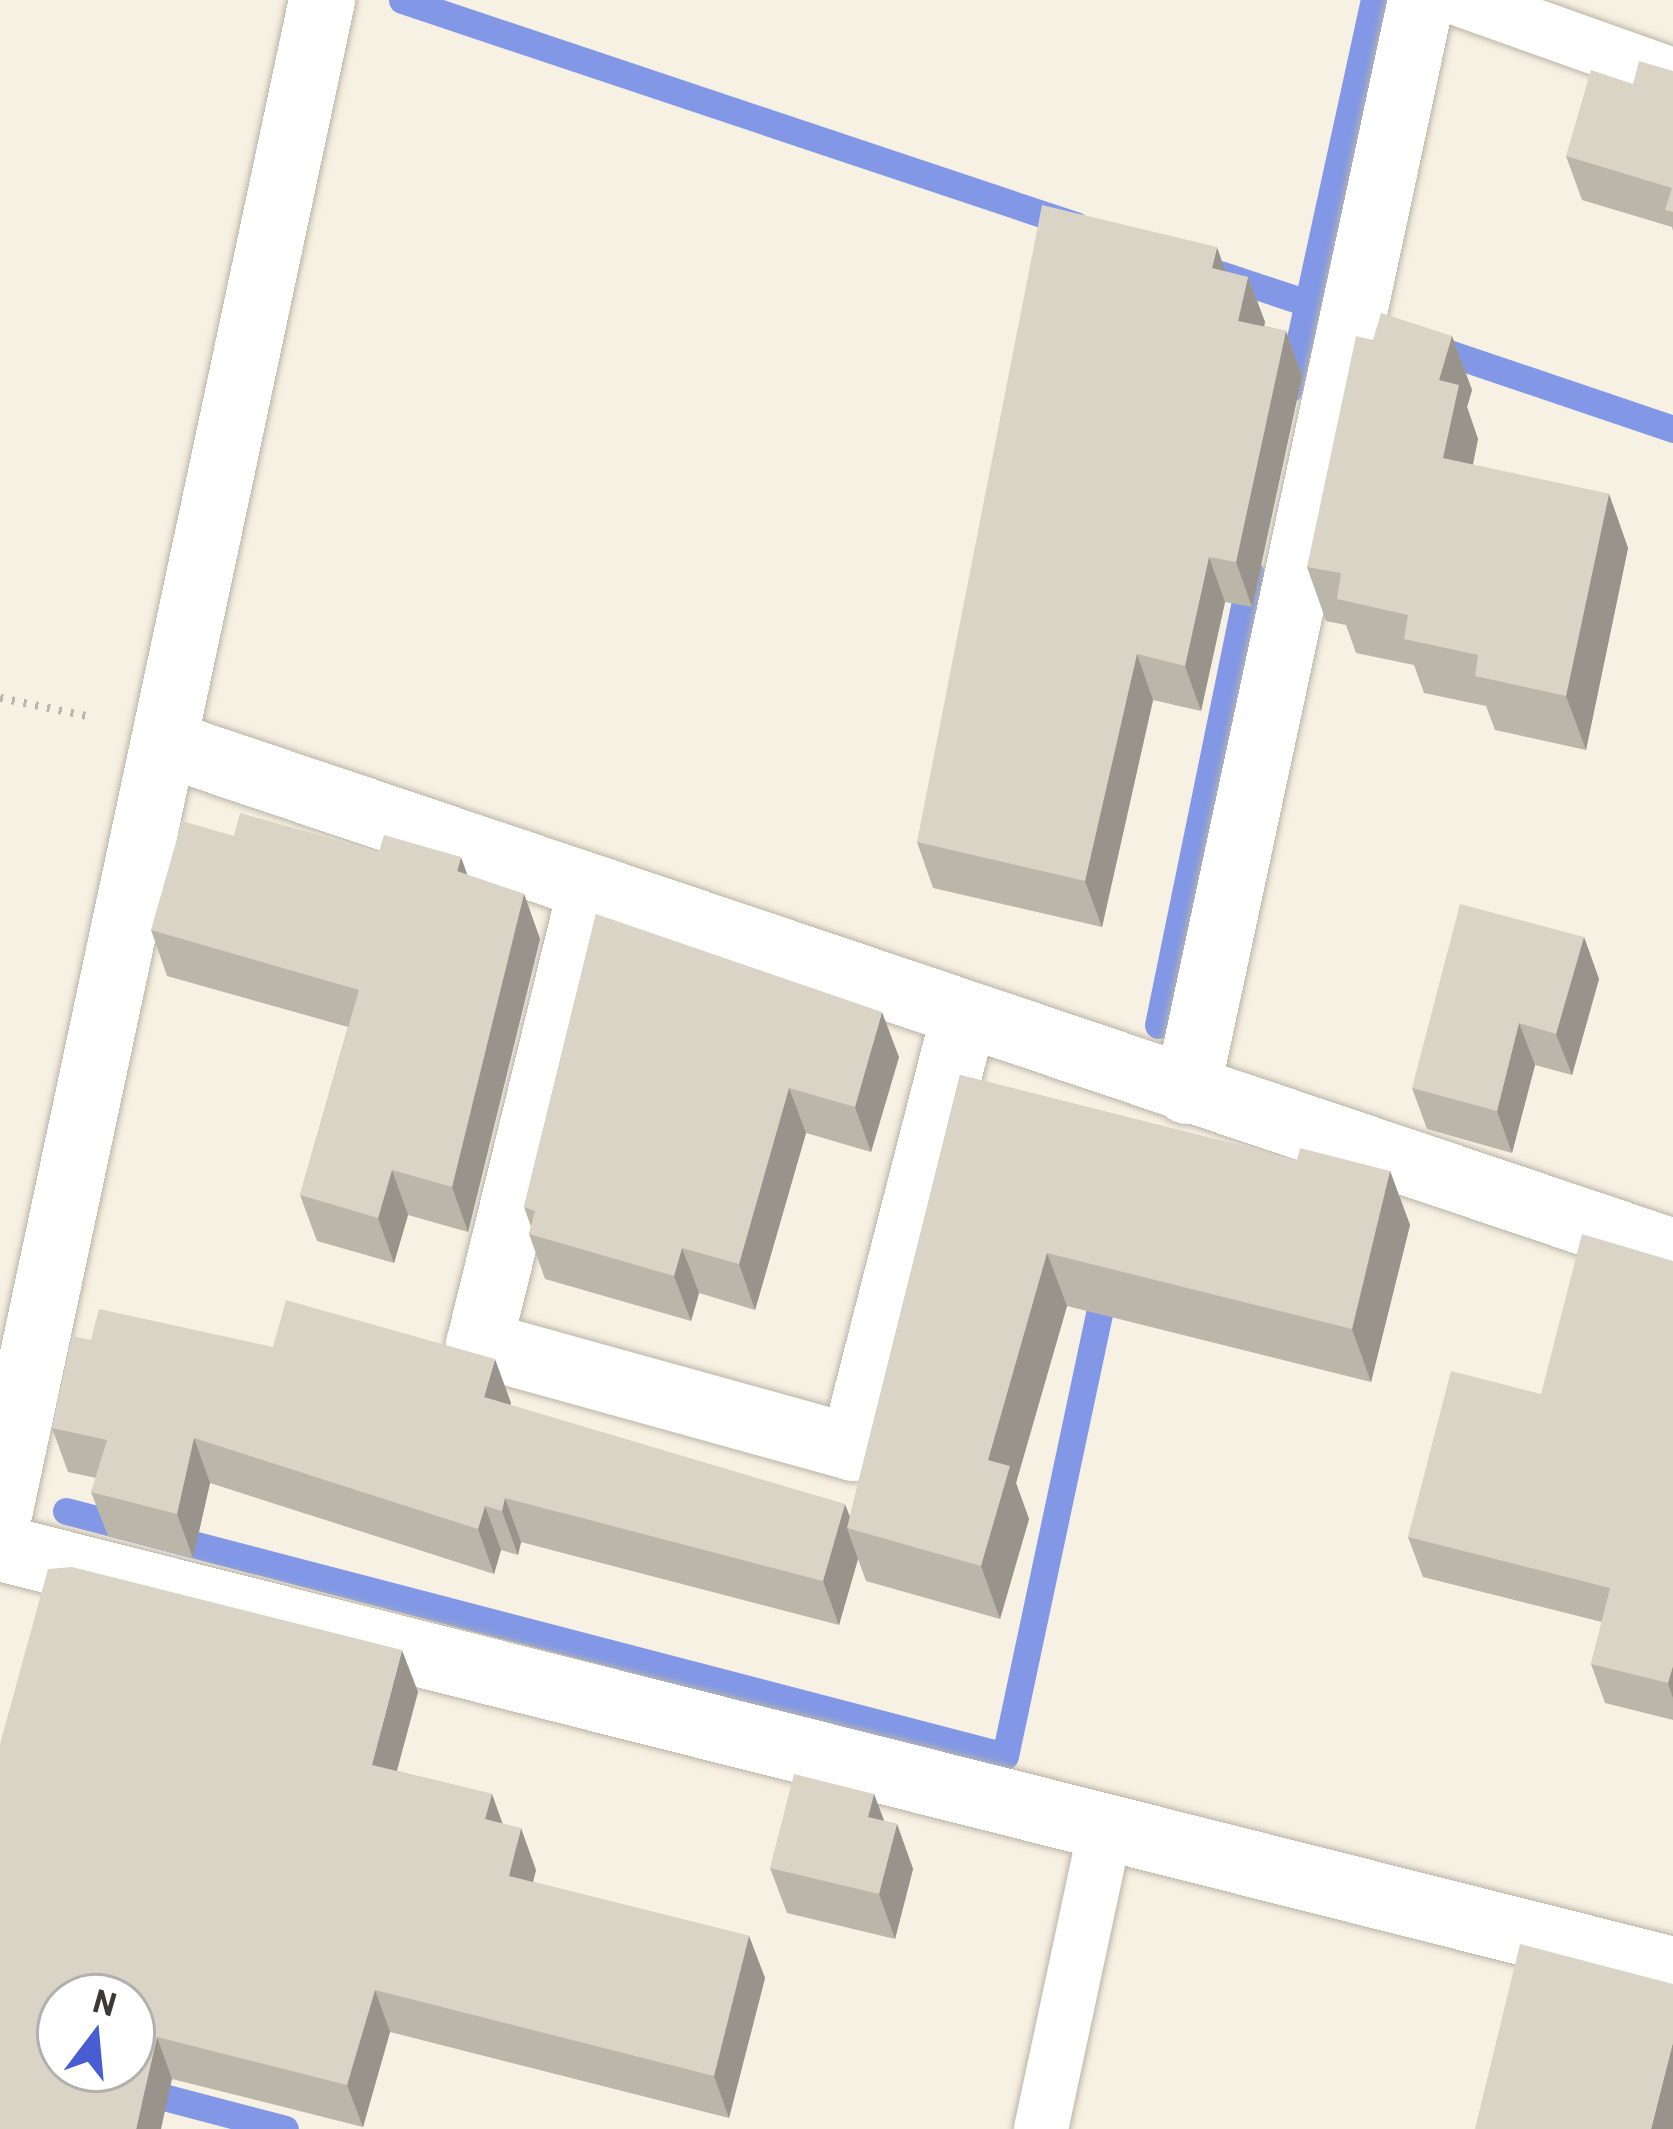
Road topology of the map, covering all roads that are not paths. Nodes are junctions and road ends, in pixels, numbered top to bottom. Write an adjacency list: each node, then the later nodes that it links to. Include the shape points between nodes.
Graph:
1 (322, 0): 5 (street)
2 (1421, 0): 8 (street)
3 (1462, 0): 4 (lane)
4 (1673, 75)
5 (167, 744): 6 (street); 10 (street)
6 (591, 889): 7 (street); 7 (street, via 478,1344 853,1448)
7 (964, 1015): 8 (street)
8 (1186, 1091): 9 (street)
9 (1673, 1252)
10 (0, 1510)
11 (0, 1548): 12 (street)
12 (1106, 1826): 13 (street); 14 (lane)
13 (1673, 1970)
14 (1041, 2129)

